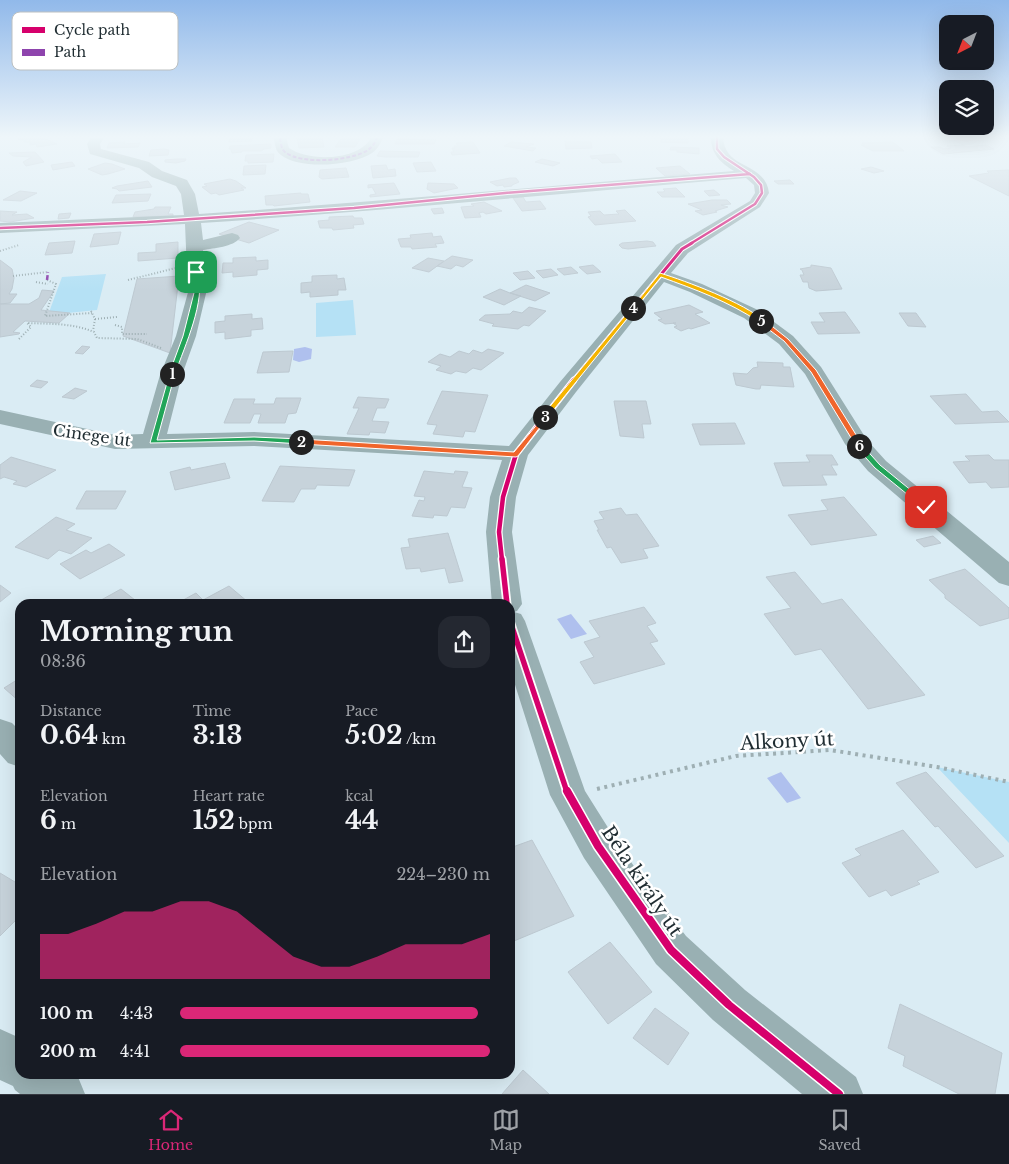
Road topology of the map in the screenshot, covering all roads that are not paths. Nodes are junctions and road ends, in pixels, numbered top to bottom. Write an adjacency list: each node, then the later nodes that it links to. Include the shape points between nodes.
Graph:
1 (186, 189): 4 (street)
2 (556, 189): 4 (street)
3 (761, 189): 8 (street, via 762,197 755,204 682,249)
4 (192, 219): 5 (street); 7 (street)
5 (0, 228)
6 (232, 238): 7 (street)
7 (195, 246): 10 (street, via 199,285)
8 (660, 275): 11 (street); 12 (street, via 751,314 786,340 814,371 857,444 877,466)
9 (0, 417): 10 (street, Cinege út, via 115,442)
10 (153, 442): 11 (street, Cinege út, via 254,439)
11 (516, 454): 13 (street, via 503,497 499,532)
12 (1009, 577)
13 (506, 599)
14 (515, 636): 17 (street, Béla király út, via 568,795 598,846 671,950 729,1005)
15 (0, 732): 16 (street)
16 (15, 748)
17 (839, 1094)

